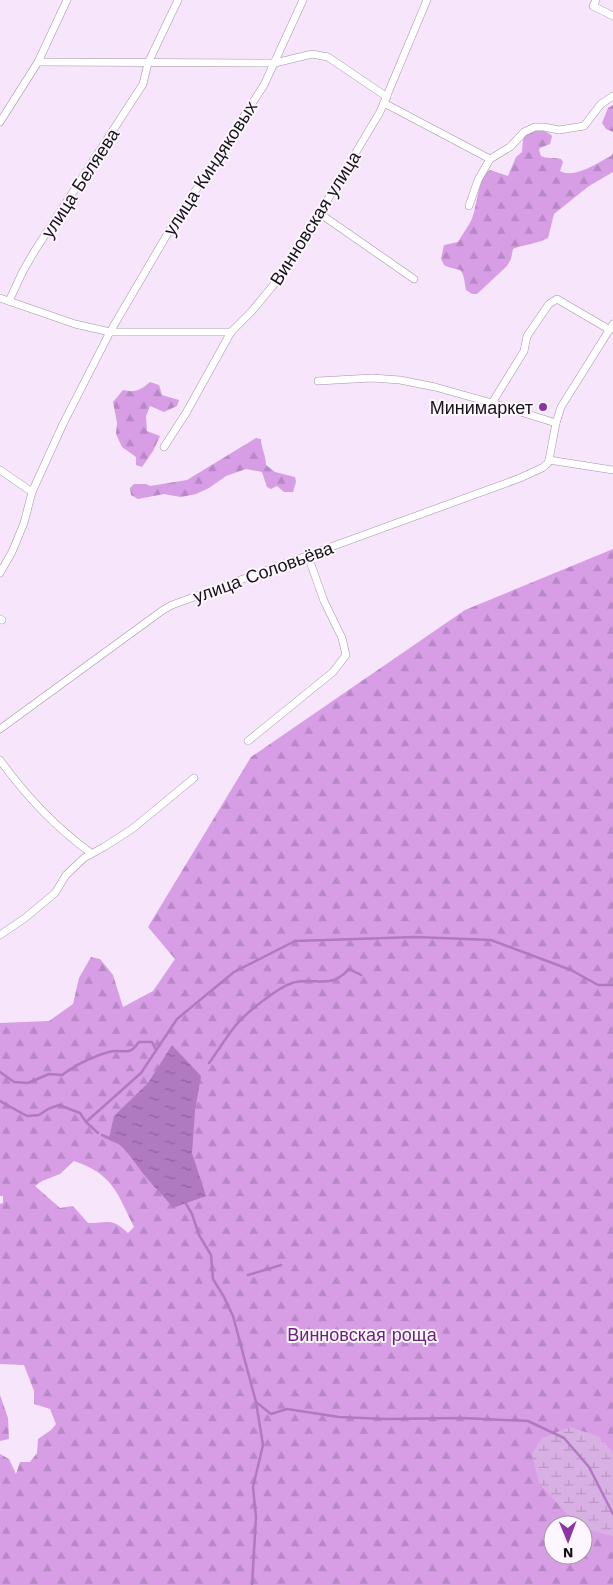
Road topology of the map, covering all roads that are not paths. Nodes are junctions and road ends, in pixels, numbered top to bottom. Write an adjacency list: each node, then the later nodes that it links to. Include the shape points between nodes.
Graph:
1 (67, 0): 7 (street)
2 (178, 0): 8 (street, улица Беляева)
3 (303, 0): 9 (street, улица Киндяковых)
4 (427, 0): 11 (street, Винновская улица)
5 (596, 0): 6 (street, via 593,6)
6 (613, 16)
7 (38, 62): 8 (street); 12 (street)
8 (148, 63): 9 (street); 18 (street, улица Беляева, via 143,84 34,252)
9 (275, 63): 11 (street, via 312,54 328,57); 20 (street, улица Киндяковых)
10 (613, 96): 13 (street, via 601,104 584,126 559,130 535,127)
11 (386, 100): 13 (street); 15 (street, Винновская улица)
12 (0, 122)
13 (490, 159): 14 (street)
14 (469, 206)
15 (320, 213): 16 (street); 21 (street, Винновская улица, via 285,272)
16 (414, 279)
17 (0, 298): 18 (street)
18 (9, 301): 20 (street, via 75,324)
19 (611, 327): 23 (street, via 557,299 549,304 527,336 524,351); 24 (street, via 561,407)
20 (110, 332): 21 (street); 29 (street, улица Киндяковых)
21 (231, 332): 25 (street, Винновская улица)
22 (318, 381): 23 (street, via 400,380)
23 (492, 403): 24 (street)
24 (556, 424): 26 (street)
25 (164, 447)
26 (549, 460): 28 (street); 30 (street, улица Соловьёва, via 542,468 520,478)
27 (0, 470): 29 (street)
28 (613, 470)
29 (32, 492): 31 (street, улица Киндяковых, via 24,523)
30 (308, 556): 32 (street, улица Соловьёва, via 163,610); 33 (street, via 346,654 333,672)
31 (0, 572)
32 (0, 729)
33 (248, 741)
34 (0, 760): 36 (street, via 47,818)
35 (194, 778): 36 (street, via 132,829)
36 (91, 853): 37 (street, via 66,875 54,893)
37 (0, 935)

